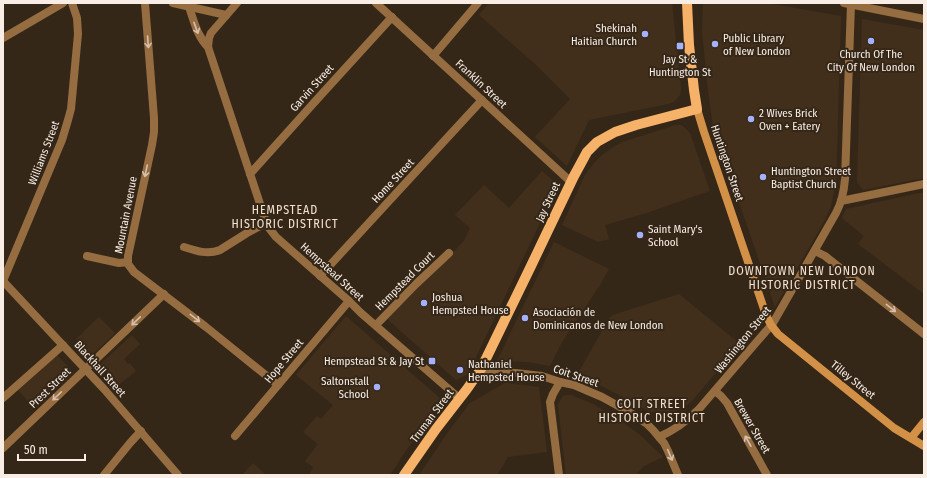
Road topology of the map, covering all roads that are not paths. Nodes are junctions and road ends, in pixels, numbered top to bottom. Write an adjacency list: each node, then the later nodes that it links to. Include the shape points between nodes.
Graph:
1 (63, 3): 14 (street)
2 (72, 3): 30 (street, Williams Street, via 77,18 78,34 68,120)
3 (145, 3): 28 (street, Mountain Avenue, one-way to 28, via 154,132)
4 (174, 3): 10 (street)
5 (237, 3): 11 (street)
6 (376, 3): 12 (street, Franklin Street)
7 (478, 3): 16 (street)
8 (687, 3): 18 (main road, Huntington Street)
9 (848, 4): 13 (street); 22 (street, Washington Street, via 845,183)
10 (189, 7): 11 (street); 15 (street, Hempstead Street, one-way to 15, via 198,33)
11 (226, 16): 15 (street, via 211,33)
12 (392, 17): 16 (street, Franklin Street); 19 (street, Garvin Street)
13 (924, 19)
14 (3, 38)
15 (208, 47): 19 (street, Hempstead Street)
16 (433, 56): 17 (street, Franklin Street)
17 (482, 100): 20 (street, Franklin Street); 29 (street, Home Street)
18 (697, 109): 20 (main road, Jay Street, via 636,125 597,142 587,152); 34 (main road, Huntington Street, via 766,315)
19 (250, 174): 23 (street, Hempstead Street)
20 (571, 182): 38 (main road, Jay Street)
21 (924, 184): 22 (street)
22 (841, 201): 25 (street, Washington Street)
23 (266, 223): 24 (street, via 215,252); 29 (street, Hempstead Street, via 276,237)
24 (184, 247)
25 (815, 251): 34 (street, Washington Street); 35 (street, one-way to 35, via 825,256)
26 (449, 253): 33 (street, Hempstead Court)
27 (87, 256): 28 (street, via 119,263)
28 (128, 262): 31 (street, Mountain Avenue, via 134,272)
29 (320, 276): 32 (street, Hempstead Street)
30 (3, 281): 36 (street, Blackhall Street)
31 (164, 294): 37 (street, Prest Street, one-way to 37); 40 (street, Mountain Avenue, one-way to 40)
32 (349, 301): 33 (street, Hempstead Street); 40 (street, Hope Street)
33 (376, 325): 43 (street, Hempstead Street)
34 (772, 326): 41 (street, Washington Street); 48 (main road, Tilley Street, via 778,334 882,418)
35 (924, 334)
36 (63, 345): 37 (street, Blackhall Street); 42 (street)
37 (85, 369): 45 (street, Blackhall Street); 50 (street, Prest Street, one-way to 50)
38 (479, 372): 39 (street, Coit Street, via 528,374); 43 (main road, Truman Street)
39 (560, 382): 47 (street, Coit Street, via 580,387 617,405 644,421); 54 (street, via 550,402)
40 (278, 385): 46 (street, Hope Street)
41 (715, 391): 47 (street, Washington Street, via 690,418); 56 (street, Brewer Street, one-way to 41, via 727,403)
42 (3, 398)
43 (459, 398): 53 (main road, Truman Street)
44 (924, 422): 48 (main road)
45 (141, 432): 51 (street); 52 (street, Blackhall Street)
46 (235, 436)
47 (659, 437): 55 (street, Coit Street, one-way to 55)
48 (911, 438): 49 (main road, Tilley Street)
49 (924, 446)
50 (3, 448)
51 (104, 475)
52 (178, 475)
53 (404, 475)
54 (559, 475)
55 (678, 475)
56 (767, 475)

